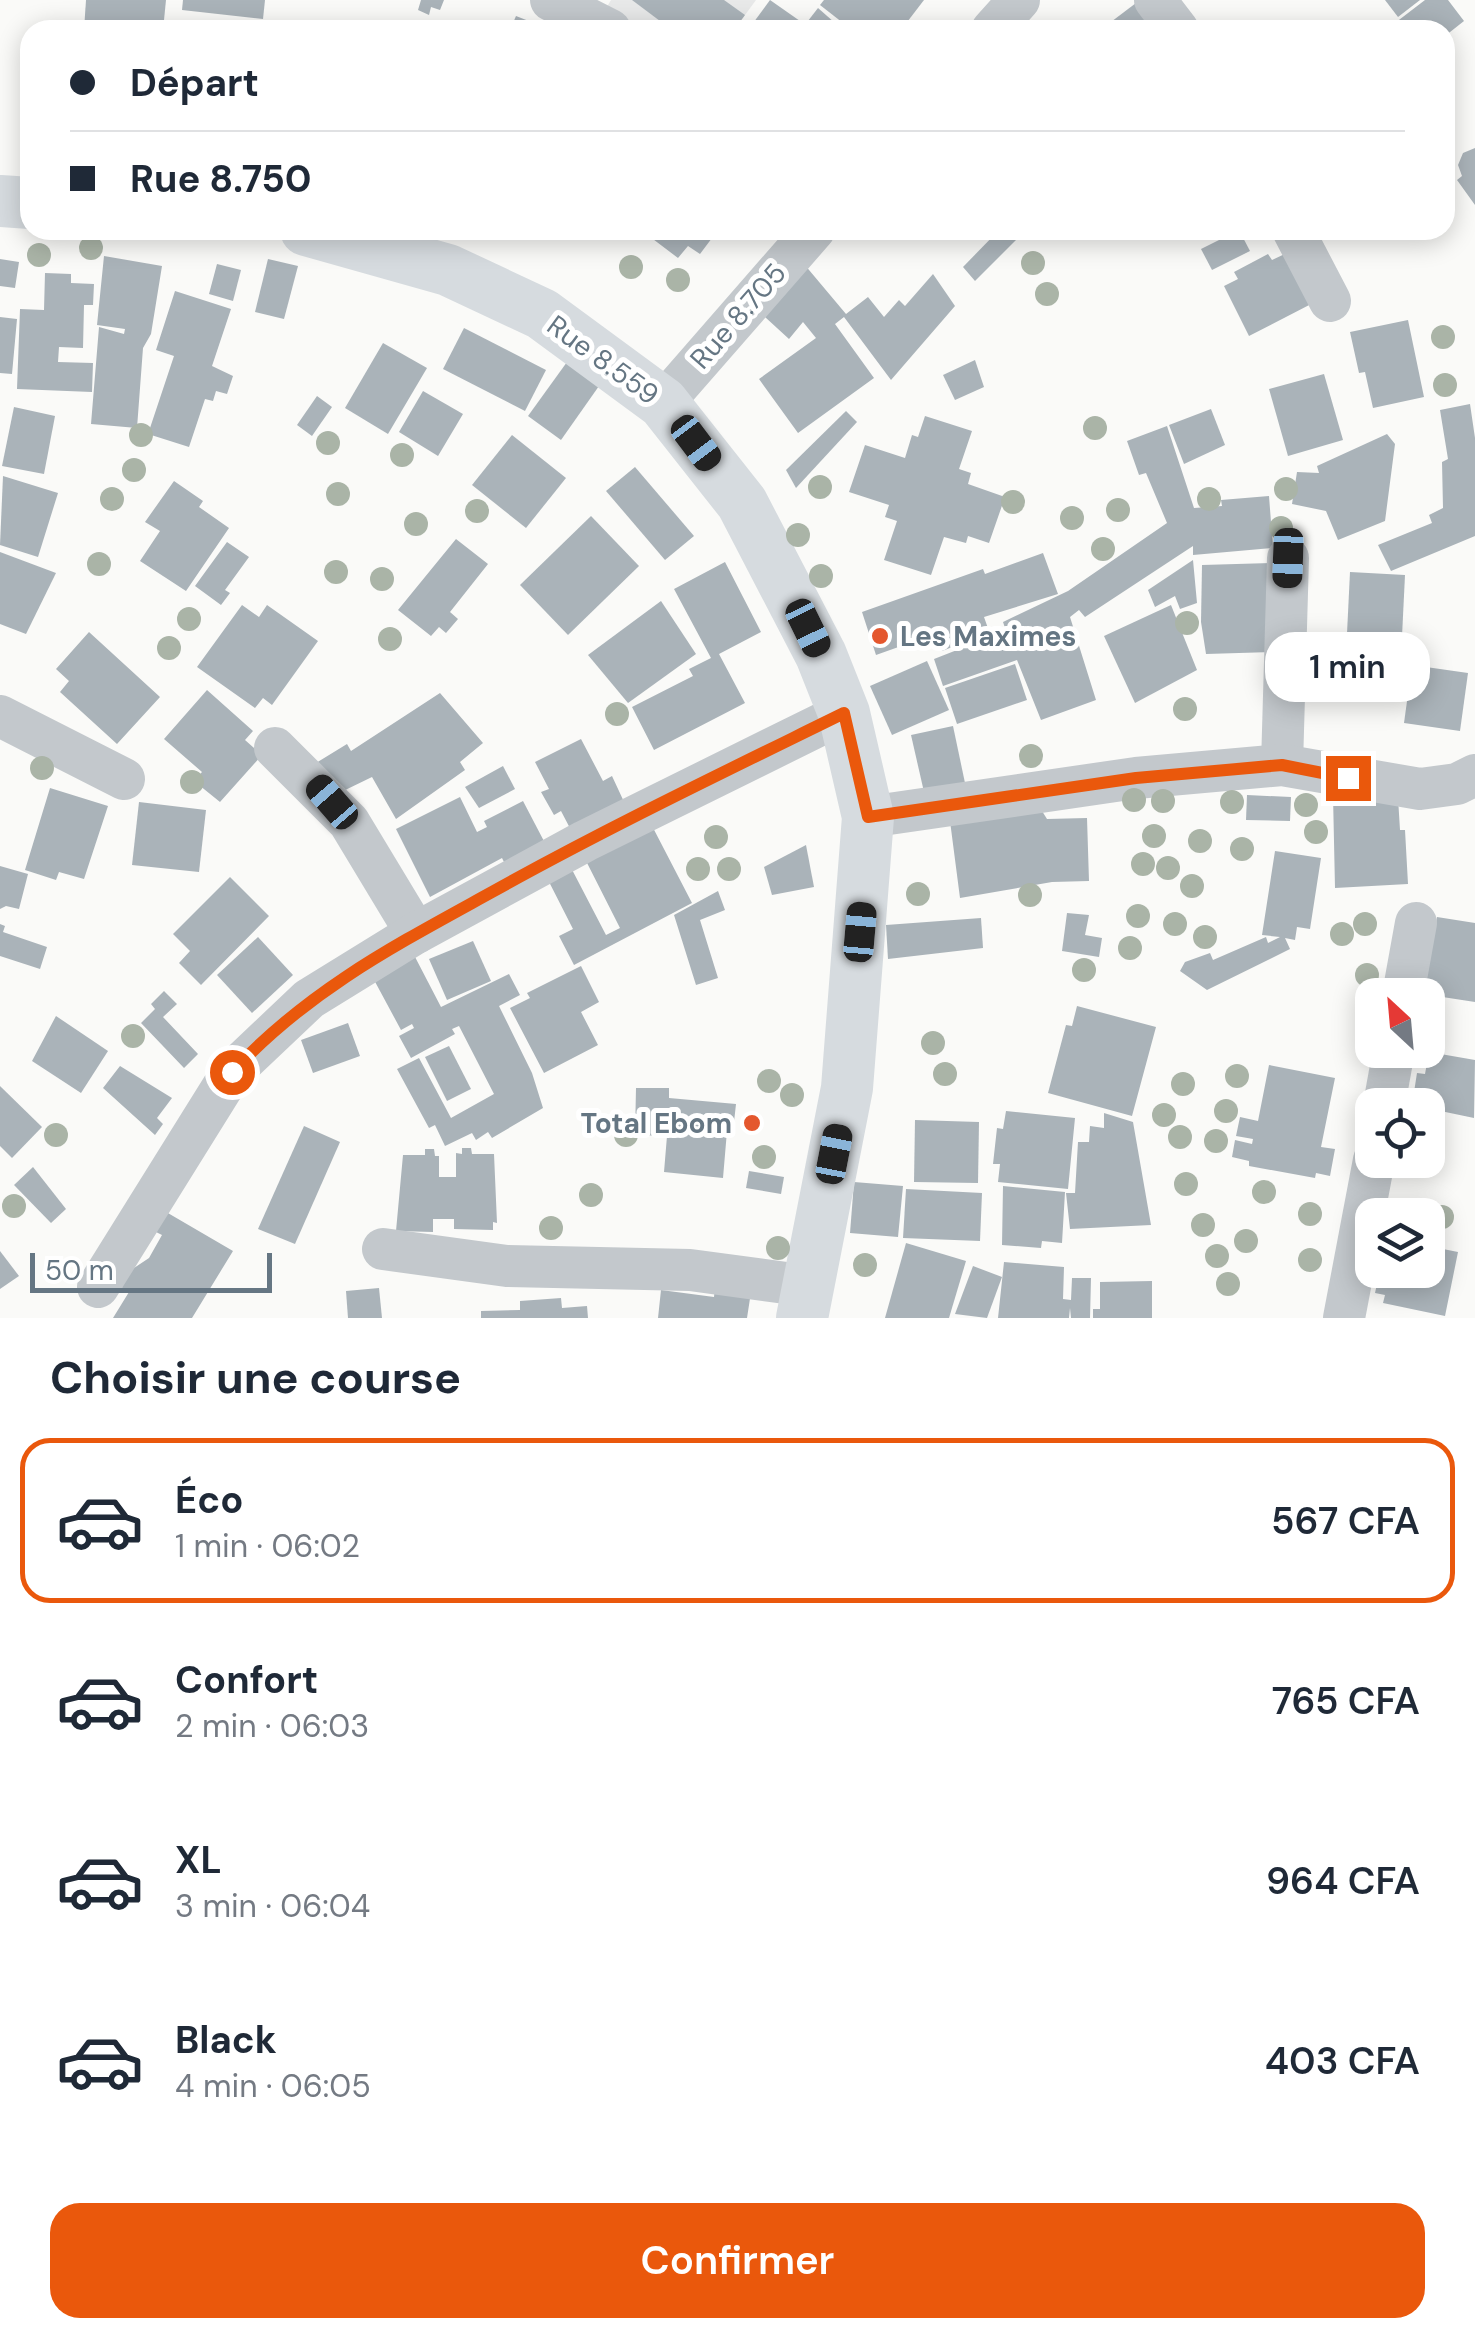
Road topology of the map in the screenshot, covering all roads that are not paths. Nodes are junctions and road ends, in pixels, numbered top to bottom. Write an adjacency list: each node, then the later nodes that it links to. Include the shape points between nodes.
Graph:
1 (1019, 0): 2 (street)
2 (1001, 20)
3 (342, 240): 7 (main road, Rue 8.559, via 448,270 542,314)
4 (805, 240): 7 (street, Rue 8.705)
5 (1299, 240): 6 (street)
6 (1330, 302)
7 (663, 403): 9 (main road, Rue 8.559, via 742,504)
8 (1288, 558): 12 (street)
9 (844, 713): 15 (main road, Rue 8.559); 17 (street, via 585,840)
10 (0, 716): 14 (street)
11 (275, 748): 17 (street, via 349,822)
12 (1282, 765): 13 (street, via 1420,789); 15 (street, via 1136,778)
13 (1475, 775)
14 (124, 778)
15 (868, 817): 22 (main road, Rue 8.559, via 847,1088)
16 (1416, 923): 18 (street)
17 (416, 933): 21 (street, via 309,999 232,1072)
18 (1407, 978)
19 (1371, 1178): 23 (street)
20 (383, 1249): 22 (street, via 507,1266 690,1270)
21 (98, 1287)
22 (805, 1302)
23 (1344, 1318)

